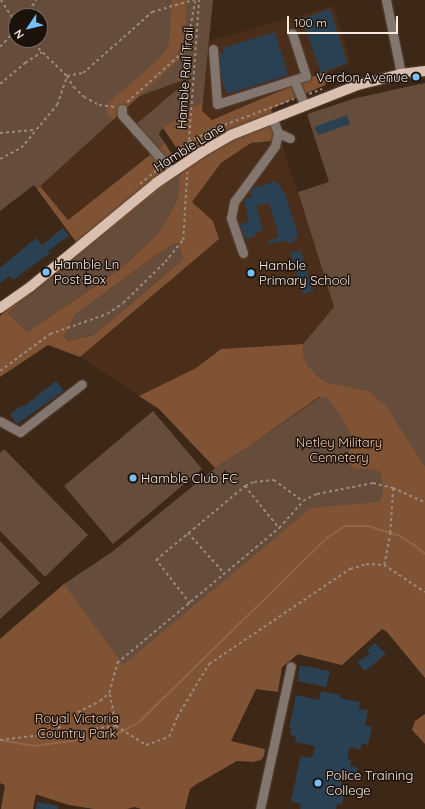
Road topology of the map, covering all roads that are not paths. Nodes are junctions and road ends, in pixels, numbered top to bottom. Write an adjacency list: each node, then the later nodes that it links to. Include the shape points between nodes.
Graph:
1 (386, 0): 5 (street)
2 (292, 33): 6 (street, via 306,76)
3 (213, 49): 6 (street, via 217,104)
4 (425, 70): 5 (main road, Hamble Lane)
5 (401, 74): 7 (main road, Hamble Lane, via 358,85)
6 (294, 80): 7 (street)
7 (305, 106): 9 (main road, Hamble Lane)
8 (122, 109): 12 (street, via 122,115)
9 (273, 119): 10 (street); 12 (main road, Hamble Lane, via 231,136)
10 (278, 133): 11 (street); 13 (street, via 275,146 234,202 231,218)
11 (290, 138)
12 (173, 172): 14 (main road, Hamble Lane, via 156,183 30,287)
13 (243, 252)
14 (0, 308)
15 (82, 384): 16 (street, via 20,432)
16 (0, 421)
17 (292, 666): 18 (street)
18 (260, 809)

